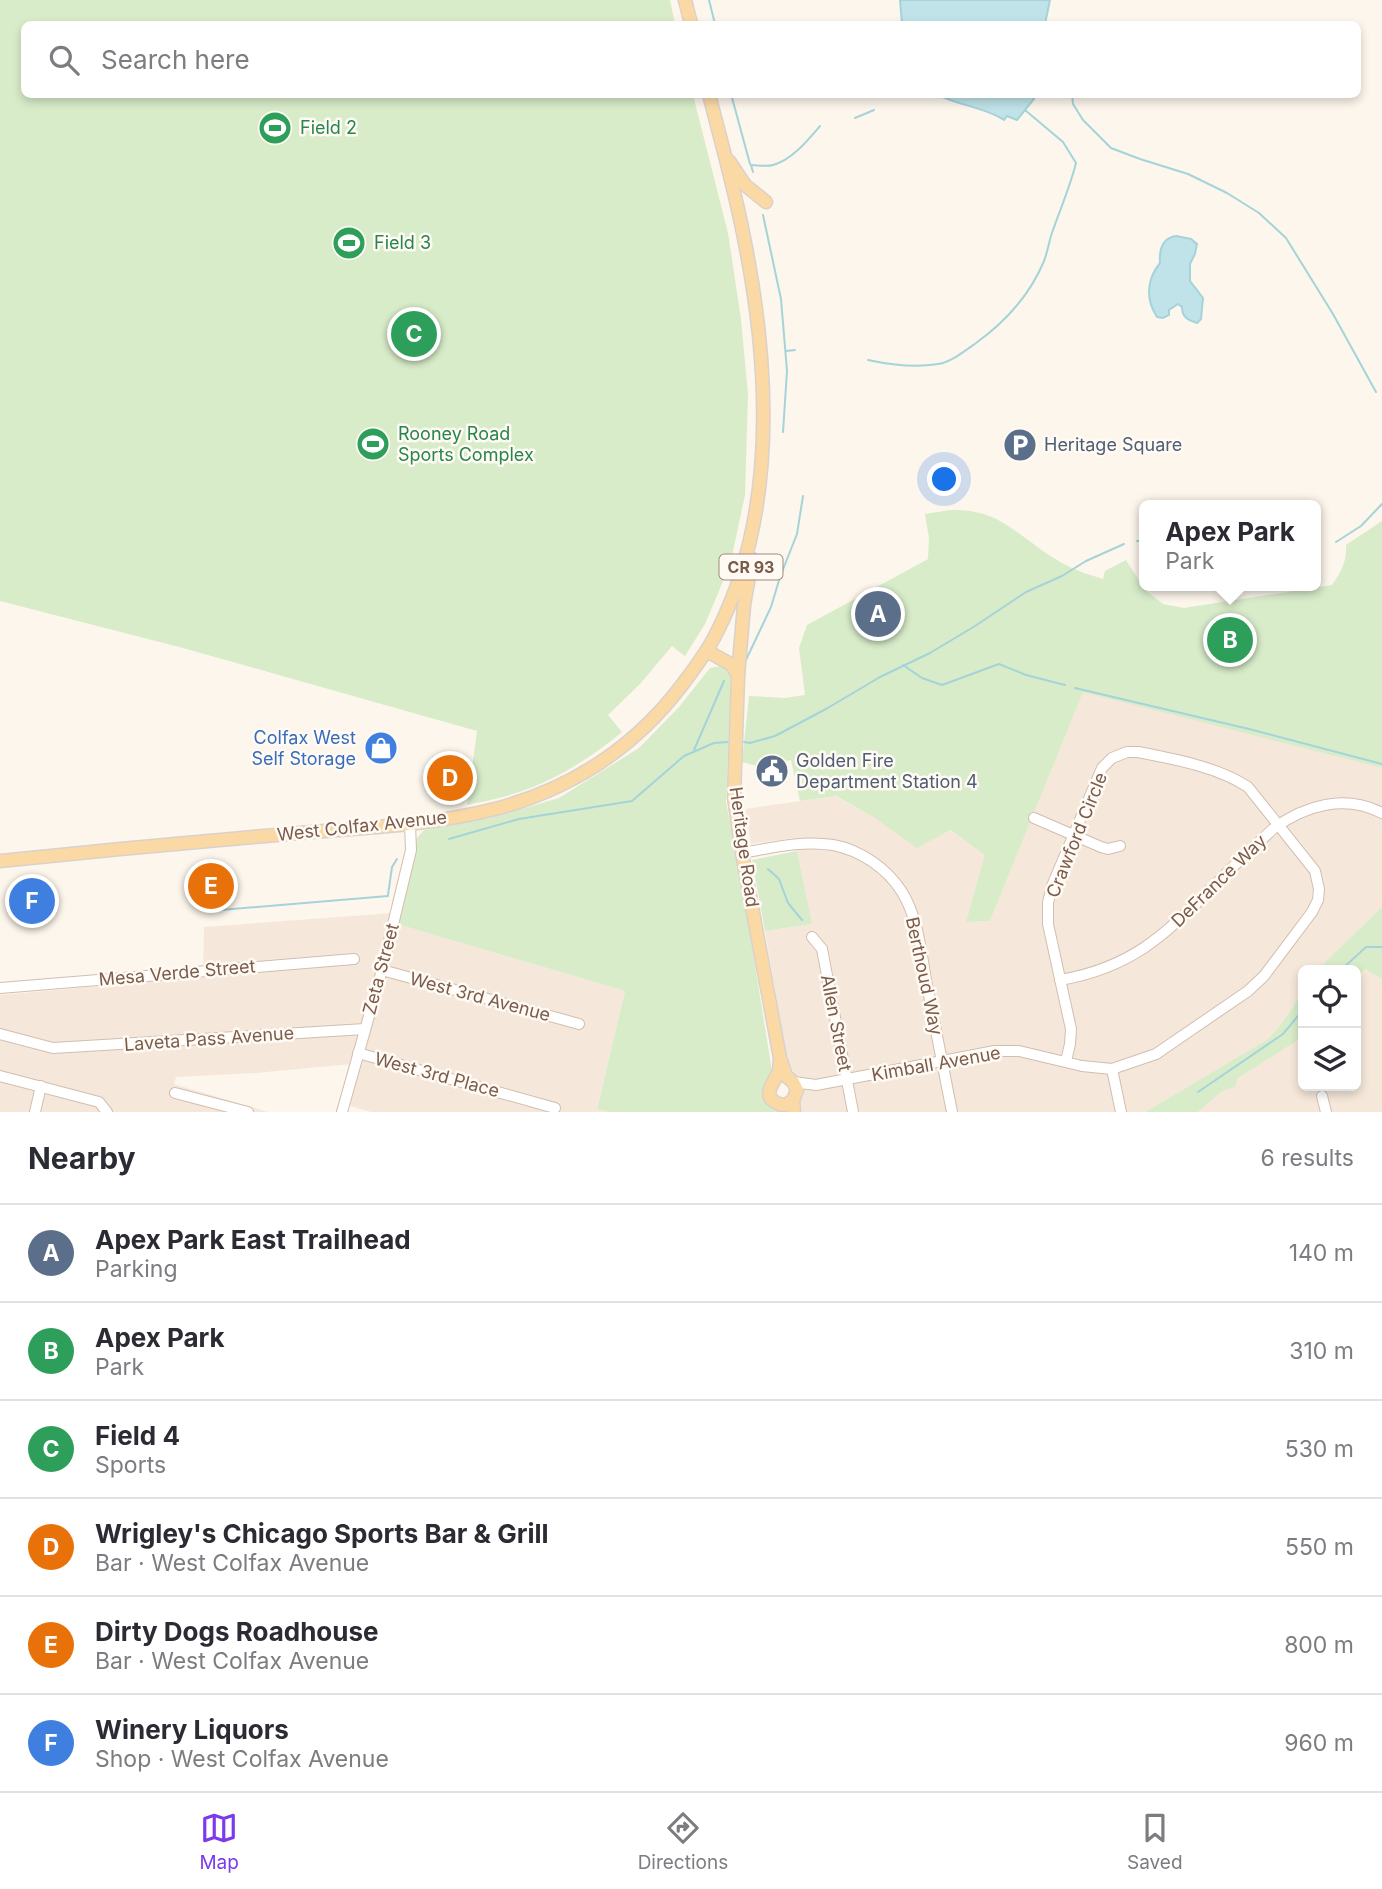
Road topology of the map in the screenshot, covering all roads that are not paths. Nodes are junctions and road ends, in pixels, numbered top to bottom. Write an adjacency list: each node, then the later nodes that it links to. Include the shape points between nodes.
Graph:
1 (685, 0): 2 (main road)
2 (690, 21)
3 (710, 98): 4 (main road)
4 (723, 150): 5 (main road, via 746,186); 6 (main road, via 755,302 762,374)
5 (766, 202)
6 (762, 458): 7 (main road, West Colfax Avenue, via 747,553 736,589); 8 (main road, CR 93)
7 (707, 650): 8 (main road, via 732,665); 11 (main road, West Colfax Avenue, via 654,720 590,769 513,803)
8 (738, 676): 15 (main road, Heritage Road / CR 93, via 734,797)
9 (1382, 813): 12 (street, DeFrance Way, via 1333,803 1304,810)
10 (1034, 818): 13 (street)
11 (411, 824): 16 (main road, West Colfax Avenue); 19 (street, Zeta Street, via 411,850)
12 (1278, 825): 13 (street, Crawford Circle, via 1238,780 1154,755 1127,752 1102,768); 20 (street, DeFrance Way, via 1144,949 1098,971); 29 (street, Kimball Avenue, via 1318,881 1318,900 1306,922 1248,991 1156,1054)
13 (1075, 835): 14 (street, via 1108,849); 20 (street, Crawford Circle, via 1048,903)
14 (1120, 846)
15 (742, 853): 26 (main road, Heritage Road / CR 93); 27 (street, Berthoud Way, via 799,844 832,845 860,854 882,869 912,914)
16 (0, 861)
17 (812, 937): 31 (street, Allen Street, via 822,949)
18 (354, 958): 21 (street, Mesa Verde Street)
19 (382, 970): 22 (street, West 3rd Avenue); 23 (street, Zeta Street)
20 (1060, 980): 28 (street, Crawford Circle, via 1070,1029)
21 (0, 988)
22 (579, 1024)
23 (365, 1029): 24 (street, Laveta Pass Avenue, via 53,1048); 25 (street, Zeta Street)
24 (0, 1034)
25 (358, 1053): 37 (street, West 3rd Place); 41 (street, Zeta Street)
26 (780, 1058): 32 (main road, Heritage Road / CR 93); 36 (main road, Heritage Road / CR 93)
27 (942, 1061): 28 (street, Kimball Avenue, via 1019,1051); 31 (street, Kimball Avenue); 43 (street, Berthoud Way)
28 (1066, 1061): 29 (street, Kimball Avenue)
29 (1112, 1069): 44 (street)
30 (0, 1076): 33 (street)
31 (847, 1079): 36 (street, Kimball Avenue, via 816,1085); 42 (street, Allen Street)
32 (774, 1081): 36 (main road, via 781,1078); 36 (main road, via 769,1094 774,1102)
33 (41, 1086): 38 (street, via 99,1102); 39 (street)
34 (175, 1093): 40 (street)
35 (1322, 1096): 45 (street)
36 (791, 1098)
37 (555, 1108)
38 (107, 1111)
39 (35, 1112)
40 (248, 1112)
41 (342, 1112)
42 (853, 1112)
43 (952, 1112)
44 (1121, 1112)
45 (1326, 1112)

